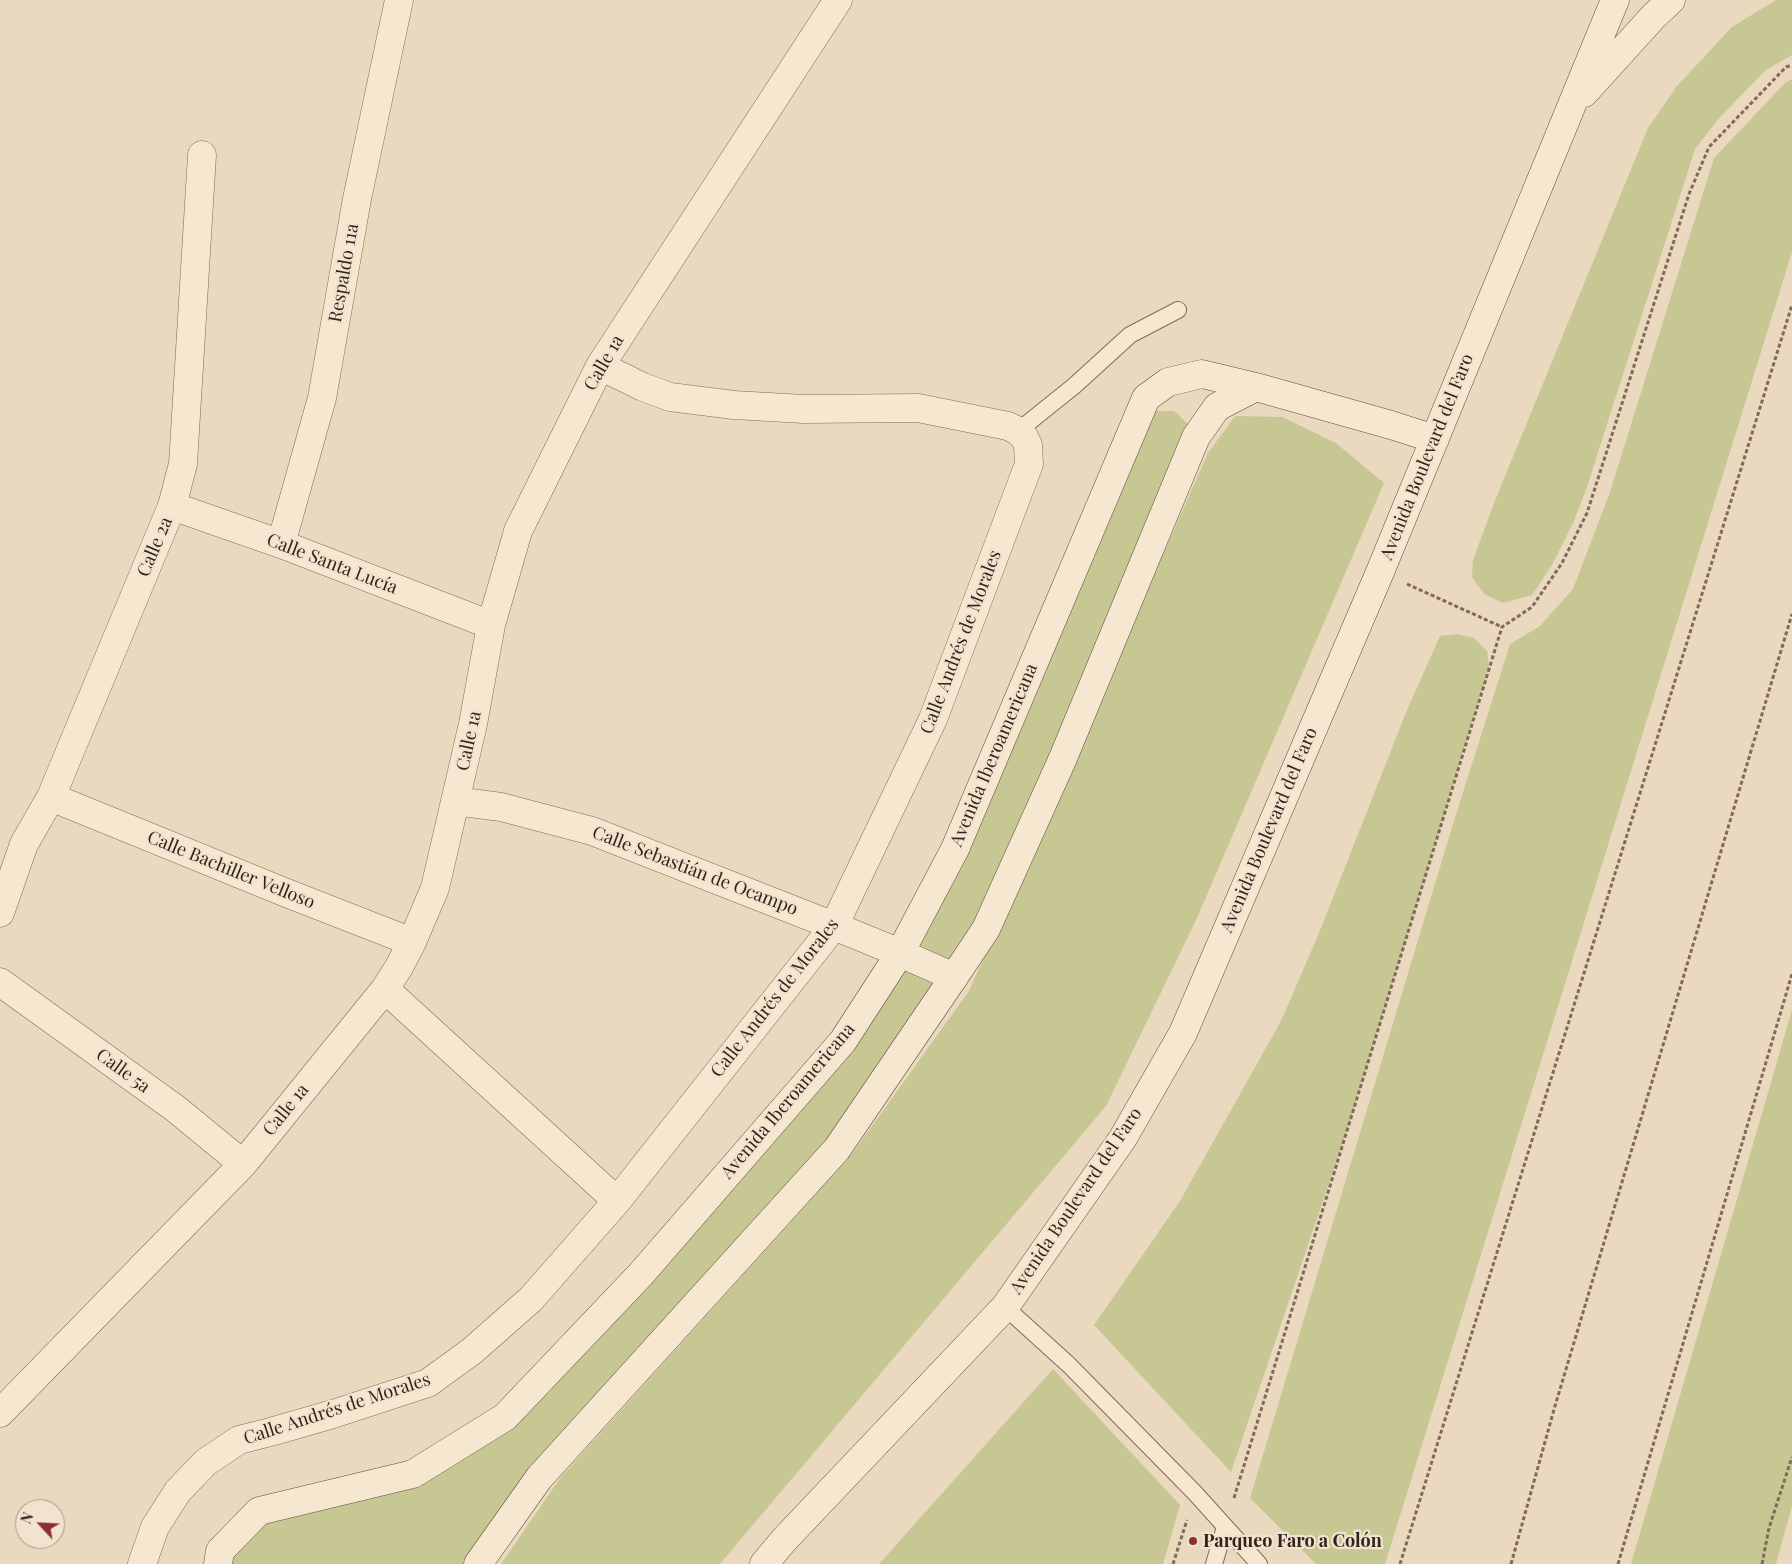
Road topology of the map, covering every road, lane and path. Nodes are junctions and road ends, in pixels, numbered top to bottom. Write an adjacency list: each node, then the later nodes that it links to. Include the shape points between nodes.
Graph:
1 (399, 0): 15 (street, Respaldo 11a, via 357,199 322,398)
2 (838, 0): 10 (street, Calle 1a)
3 (1615, 0): 6 (street, Avenida Boulevard del Faro)
4 (1671, 0): 6 (street)
5 (1792, 65): 19 (path, via 1786,67 1709,147 1690,194 1587,513 1562,563 1532,607)
6 (1571, 107): 13 (street, Avenida Boulevard del Faro)
7 (202, 155): 14 (street, Calle 2a, via 183,464)
8 (1792, 305): 46 (path)
9 (1178, 310): 12 (lane, via 1130,335)
10 (600, 366): 12 (street, via 670,397 804,409 918,408 1008,426); 18 (street, Calle 1a, via 518,531)
11 (1256, 387): 13 (street, Avenida Iberoamericana); 27 (street, Avenida Iberoamericana, via 1202,374 1168,382 1146,398 954,849); 29 (street, via 1217,407 1196,438 1063,758 986,929)
12 (1018, 431): 25 (street, Calle Andrés de Morales, via 1028,445 1029,464 1024,478 933,719)
13 (1435, 439): 16 (street, Avenida Boulevard del Faro)
14 (172, 506): 15 (street, Calle Santa Lucía); 20 (street, Calle 2a)
15 (281, 544): 18 (street, Calle Santa Lucía)
16 (1380, 572): 19 (path); 34 (street, Avenida Boulevard del Faro, via 1183,1033 1123,1138)
17 (1792, 614): 47 (path, via 1555,1406)
18 (491, 625): 21 (street, Calle 1a)
19 (1502, 627): 38 (path)
20 (51, 797): 22 (street, Calle 2a); 26 (street, Calle Bachiller Velloso)
21 (455, 801): 25 (street, Calle Sebastián de Ocampo, via 501,807 592,830); 26 (street, Calle 1a, via 435,888)
22 (24, 844): 23 (street); 24 (street, Calle 2a)
23 (0, 866)
24 (0, 913)
25 (834, 926): 27 (street, Calle Sebastián de Ocampo); 33 (street, Calle Andrés de Morales)
26 (412, 942): 31 (street, Calle 1a)
27 (900, 952): 29 (street, Calle Sebastián de Ocampo); 40 (street, Avenida Iberoamericana, via 843,1041 641,1274 505,1417 414,1474 259,1511 220,1552)
28 (1792, 974): 48 (path)
29 (954, 977): 41 (street, via 837,1149 539,1478)
30 (0, 982): 32 (street, Calle 5a, via 176,1109)
31 (385, 989): 32 (street, Calle 1a); 33 (street)
32 (243, 1164): 35 (street, Calle 1a)
33 (617, 1201): 39 (street, Calle Andrés de Morales, via 531,1299 472,1351 428,1383 239,1440 206,1462 178,1491 155,1527)
34 (1004, 1306): 37 (lane, via 1069,1365); 42 (street, Avenida Boulevard del Faro)
35 (0, 1413)
36 (1792, 1457): 49 (path, via 1769,1528)
37 (1195, 1493): 38 (lane); 43 (path)
38 (1225, 1527): 44 (lane); 45 (lane)
39 (142, 1564)
40 (218, 1564)
41 (478, 1564)
42 (764, 1564)
43 (1173, 1564)
44 (1214, 1564)
45 (1259, 1564)
46 (1400, 1564)
47 (1511, 1564)
48 (1618, 1564)
49 (1762, 1564)

